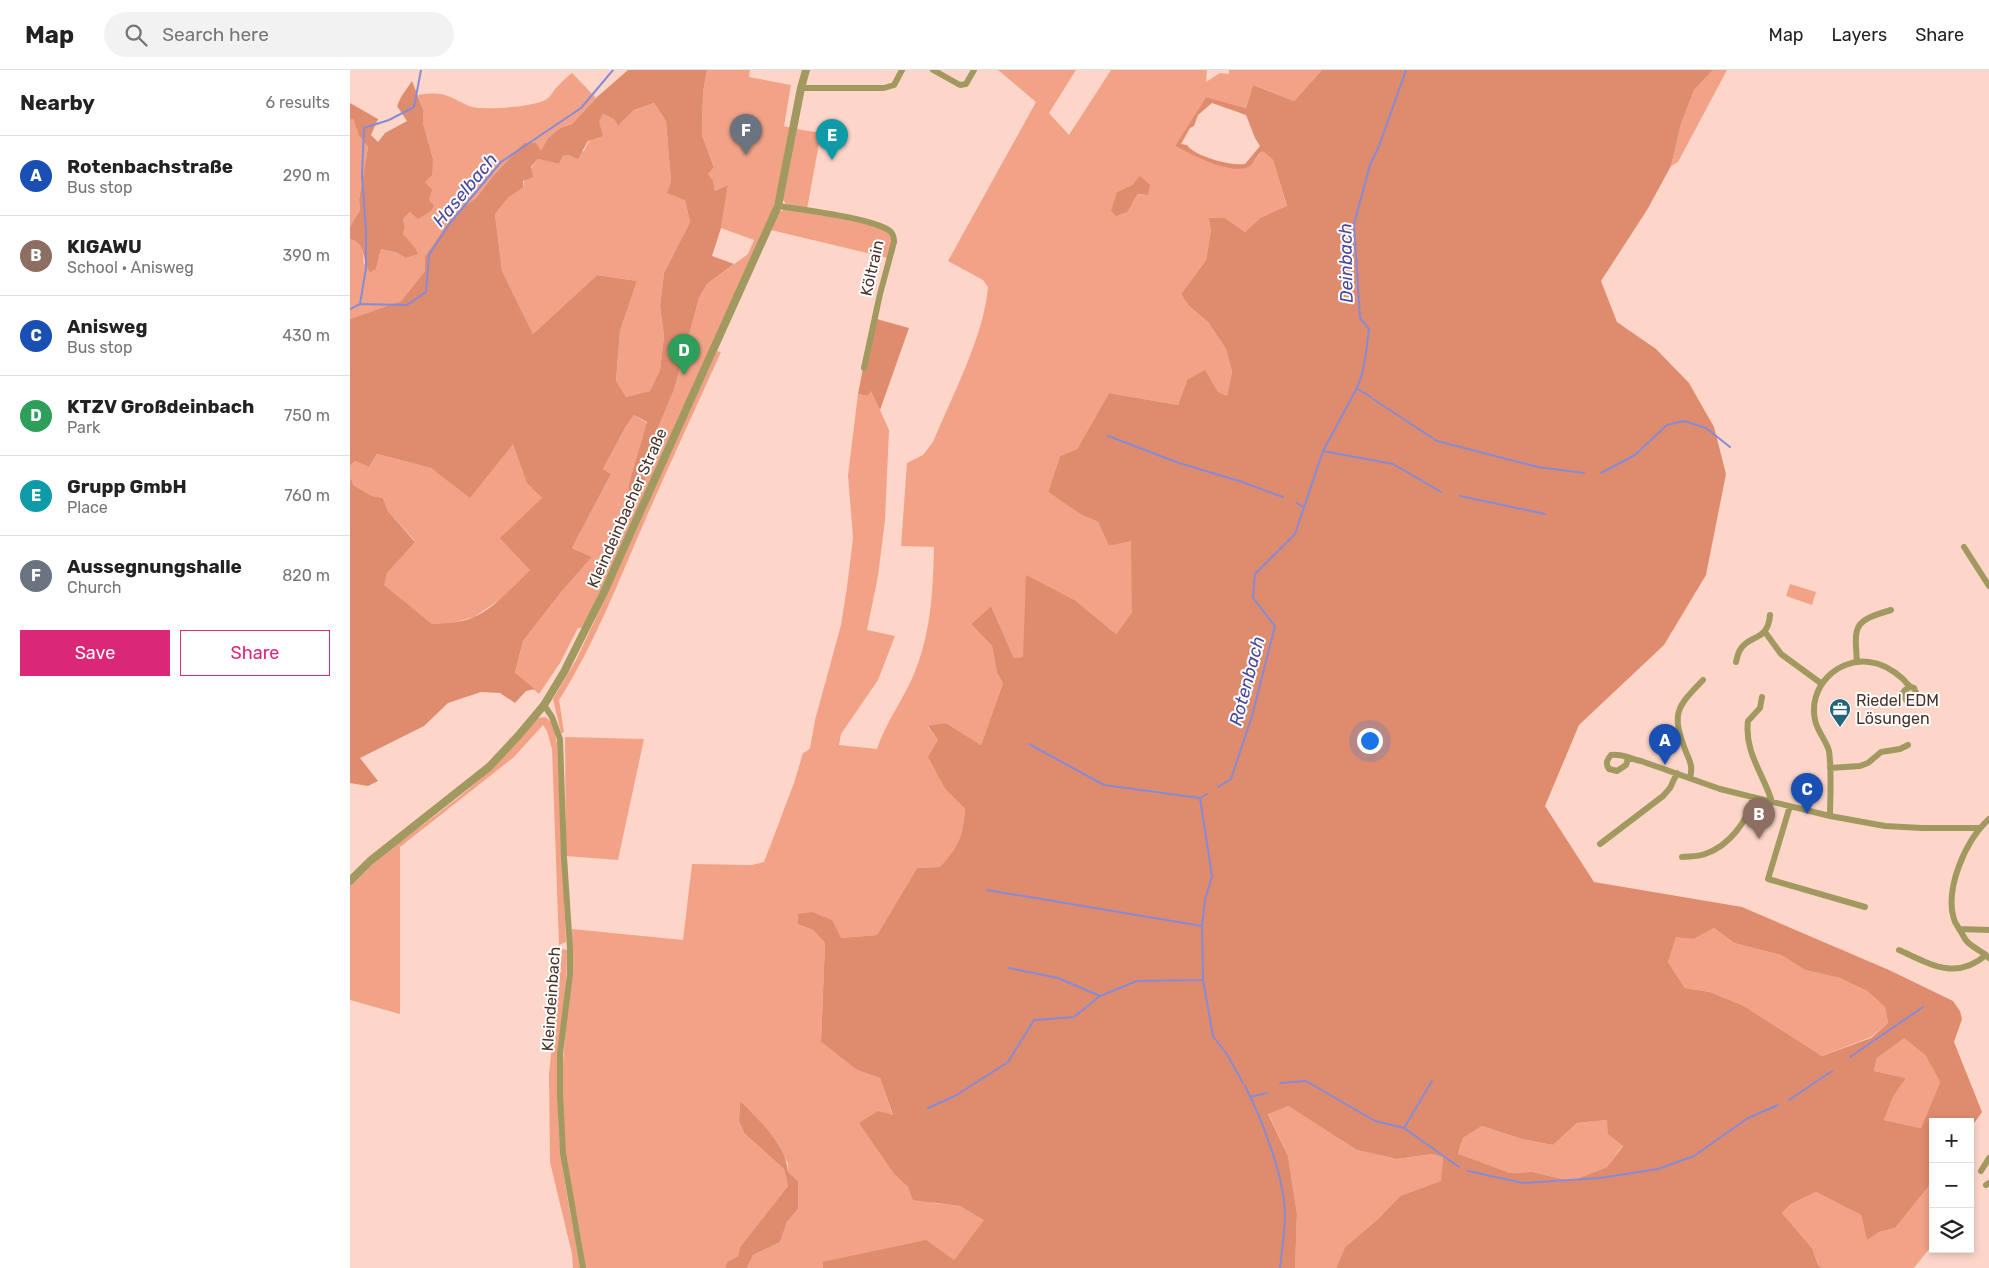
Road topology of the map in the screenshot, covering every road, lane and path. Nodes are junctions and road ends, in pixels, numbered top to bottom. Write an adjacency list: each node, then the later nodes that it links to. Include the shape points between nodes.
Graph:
1 (806, 70): 5 (street, Kleindeinbacher Straße)
2 (902, 70): 5 (street, via 894,85 884,88)
3 (933, 70): 4 (street, via 960,85 966,84)
4 (974, 70)
5 (801, 88): 6 (street, Kleindeinbacher Straße)
6 (778, 206): 7 (street, Költrain, via 881,226 894,235); 19 (street, Kleindeinbacher Straße, via 591,622)
7 (864, 368)
8 (1964, 547): 9 (street)
9 (1989, 586)
10 (1892, 610): 14 (street, via 1866,618 1857,628)
11 (1770, 615): 12 (street)
12 (1765, 632): 13 (street, via 1740,649); 16 (street, via 1781,654)
13 (1736, 662)
14 (1857, 662): 16 (street, via 1840,667); 17 (street, via 1870,662 1895,672)
15 (1703, 680): 24 (street, via 1677,712 1682,742 1692,768)
16 (1822, 684): 22 (street, via 1816,696 1815,720 1828,750)
17 (1910, 688)
18 (1762, 697): 26 (street, via 1760,708 1748,721 1748,739)
19 (544, 705): 33 (street, Kleindeinbacher Straße, via 489,767 370,861); 41 (street, Kleindeinbach, via 560,739 570,974 560,1054 560,1095 563,1153)
20 (1908, 745): 22 (street, via 1881,752 1860,766)
21 (1628, 759): 23 (street)
22 (1830, 768): 28 (street)
23 (1677, 773): 24 (street); 31 (street, via 1663,796)
24 (1690, 777): 25 (street, via 1720,789)
25 (1754, 797): 26 (street); 32 (street, via 1746,820 1721,844 1706,854)
26 (1772, 802): 27 (street)
27 (1790, 806): 28 (street); 34 (street, via 1768,879)
28 (1830, 816): 30 (street, via 1885,826)
29 (1989, 819): 30 (street)
30 (1979, 828): 35 (street, via 1967,846 1953,891 1955,921)
31 (1600, 844)
32 (1682, 857)
33 (350, 881)
34 (1865, 907)
35 (1960, 929): 36 (street); 38 (street, via 1974,948)
36 (1989, 930)
37 (1899, 950): 38 (street, via 1931,965 1953,969 1973,965)
38 (1988, 956)
39 (1989, 1158): 40 (street)
40 (1981, 1171)
41 (582, 1268)

